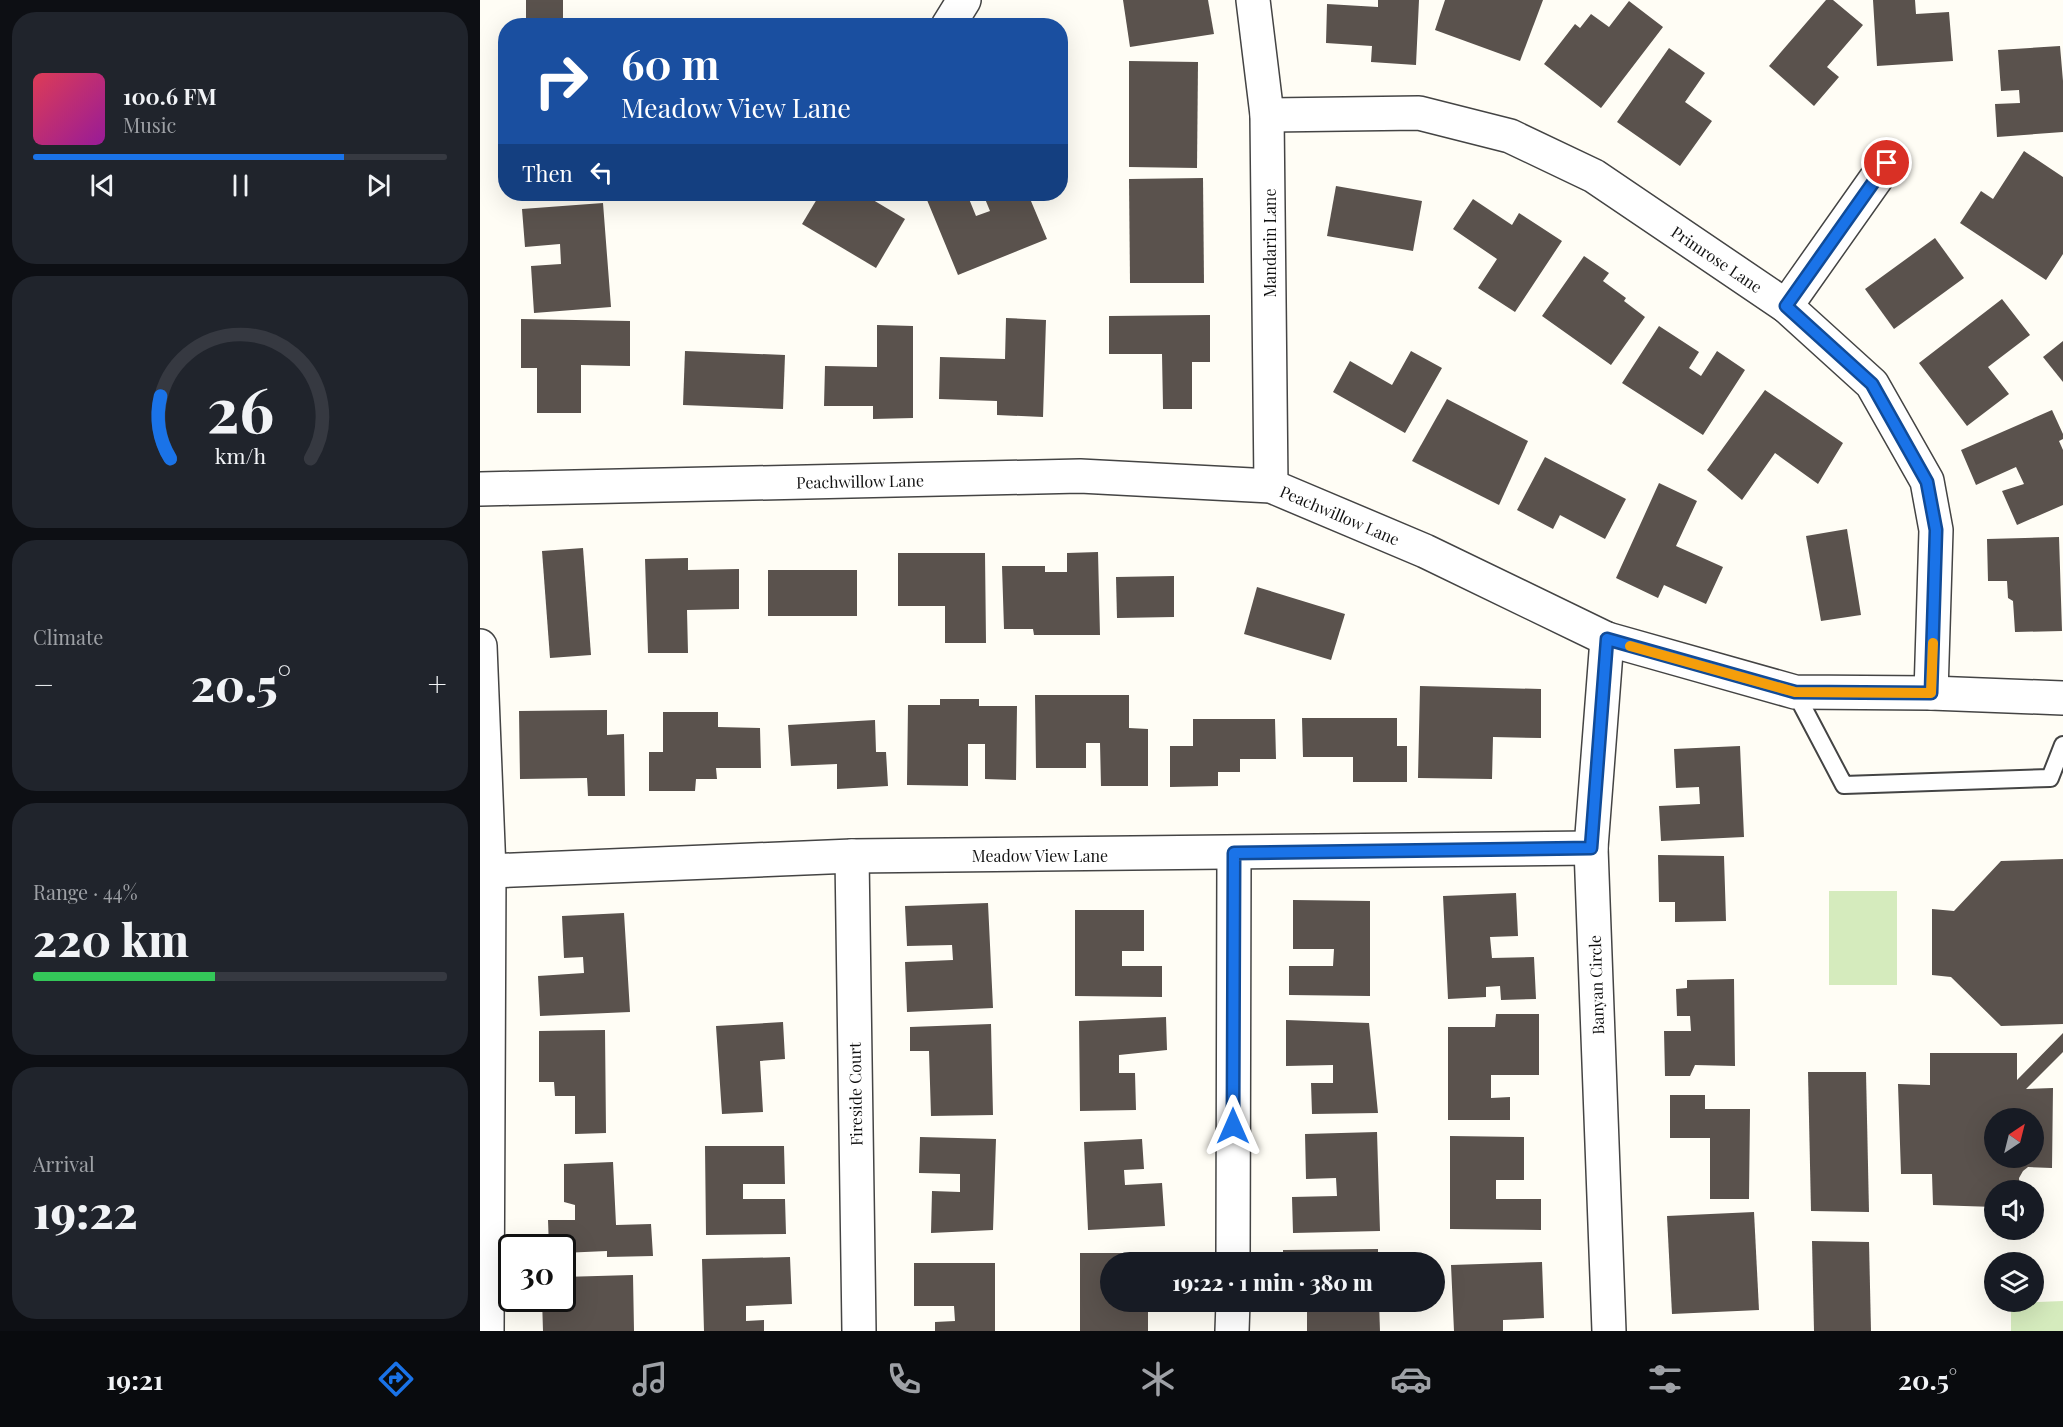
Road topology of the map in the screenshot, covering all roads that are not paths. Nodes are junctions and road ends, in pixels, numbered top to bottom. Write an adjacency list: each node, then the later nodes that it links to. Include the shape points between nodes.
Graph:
1 (963, 0): 3 (street)
2 (1253, 0): 4 (street, Mandarin Lane)
3 (953, 18)
4 (1268, 115): 6 (street, Primrose Lane, via 1419,113 1510,136 1594,176); 7 (street, Mandarin Lane)
5 (1887, 163): 6 (street)
6 (1786, 306): 12 (street, Primrose Lane, via 1872,384 1927,482 1936,530)
7 (1270, 486): 8 (street, Peachwillow Lane, via 1080,476); 9 (street, Peachwillow Lane, via 1425,551)
8 (480, 489)
9 (1607, 639): 11 (street, Peachwillow Lane); 15 (street, Banyan Circle)
10 (480, 646): 18 (street)
11 (1795, 692): 12 (street, Peachwillow Lane); 14 (lane, via 1844,785 2050,778)
12 (1931, 693): 13 (street, Peachwillow Lane)
13 (2063, 698)
14 (2063, 746)
15 (1591, 848): 16 (street, Meadow View Lane); 24 (street, Banyan Circle)
16 (1234, 853): 17 (street, Meadow View Lane); 19 (street)
17 (852, 856): 18 (street, Meadow View Lane); 22 (street, Fireside Court)
18 (489, 871): 21 (street)
19 (1233, 1252)
20 (1233, 1312): 23 (street)
21 (487, 1331)
22 (859, 1331)
23 (1233, 1331)
24 (1609, 1331)

